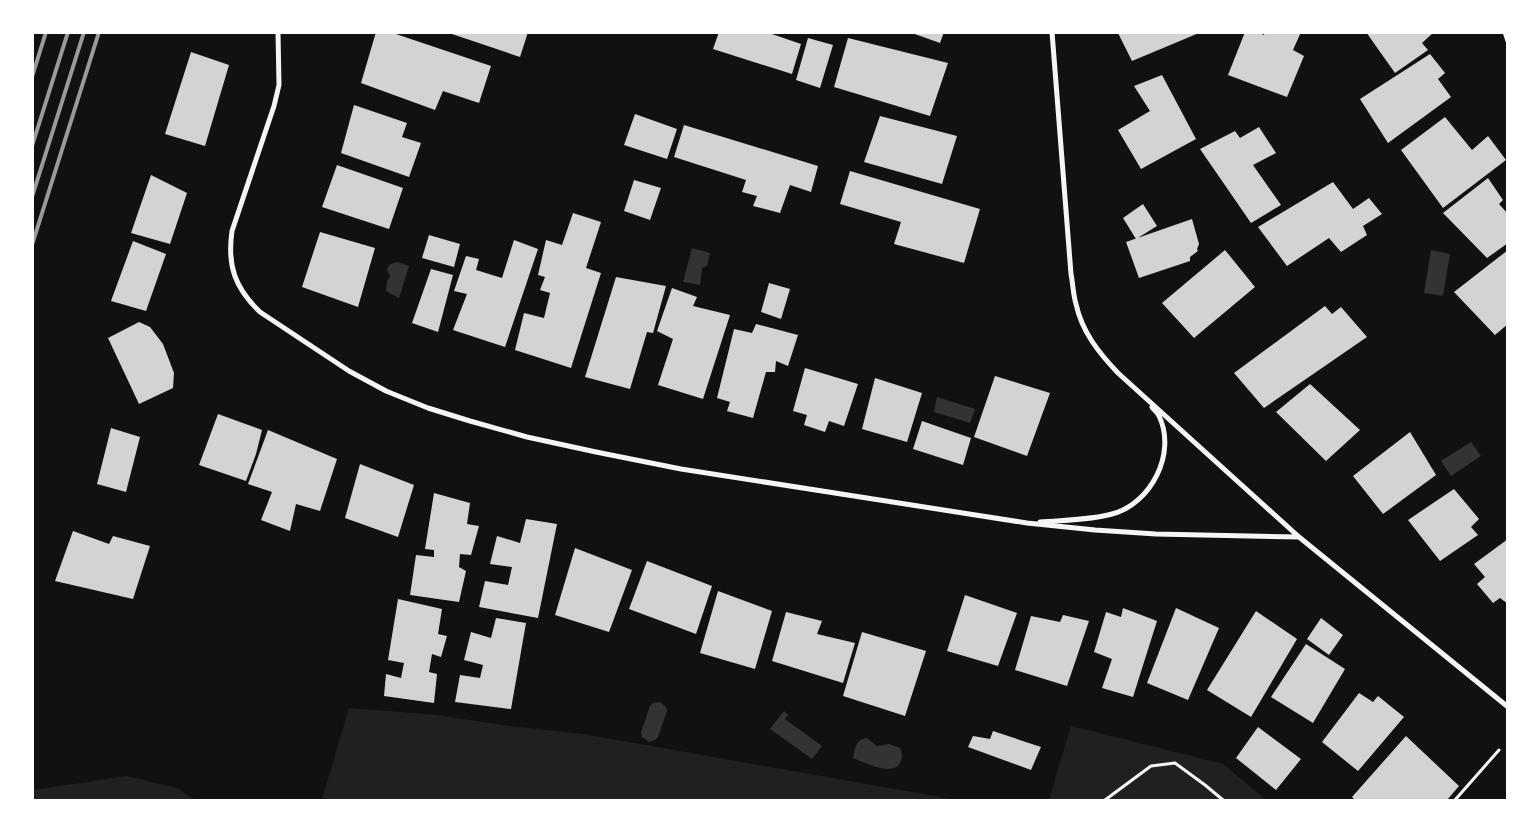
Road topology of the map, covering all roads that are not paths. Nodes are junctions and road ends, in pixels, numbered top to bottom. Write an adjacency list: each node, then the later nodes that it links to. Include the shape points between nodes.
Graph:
1 (278, 32): 6 (street, via 279,85 232,231 233,274 249,302 260,312 349,371 428,408 528,437 681,469)
2 (1052, 32): 5 (street, via 1076,305 1085,330 1100,354)
3 (1505, 32): 4 (street)
4 (1508, 41)
5 (1146, 398): 6 (street, via 1159,416 1164,437 1163,457 1145,495 1129,508 1112,515); 7 (street)
6 (1027, 523): 7 (street, via 1156,534)
7 (1299, 537): 8 (street)
8 (1508, 707)

